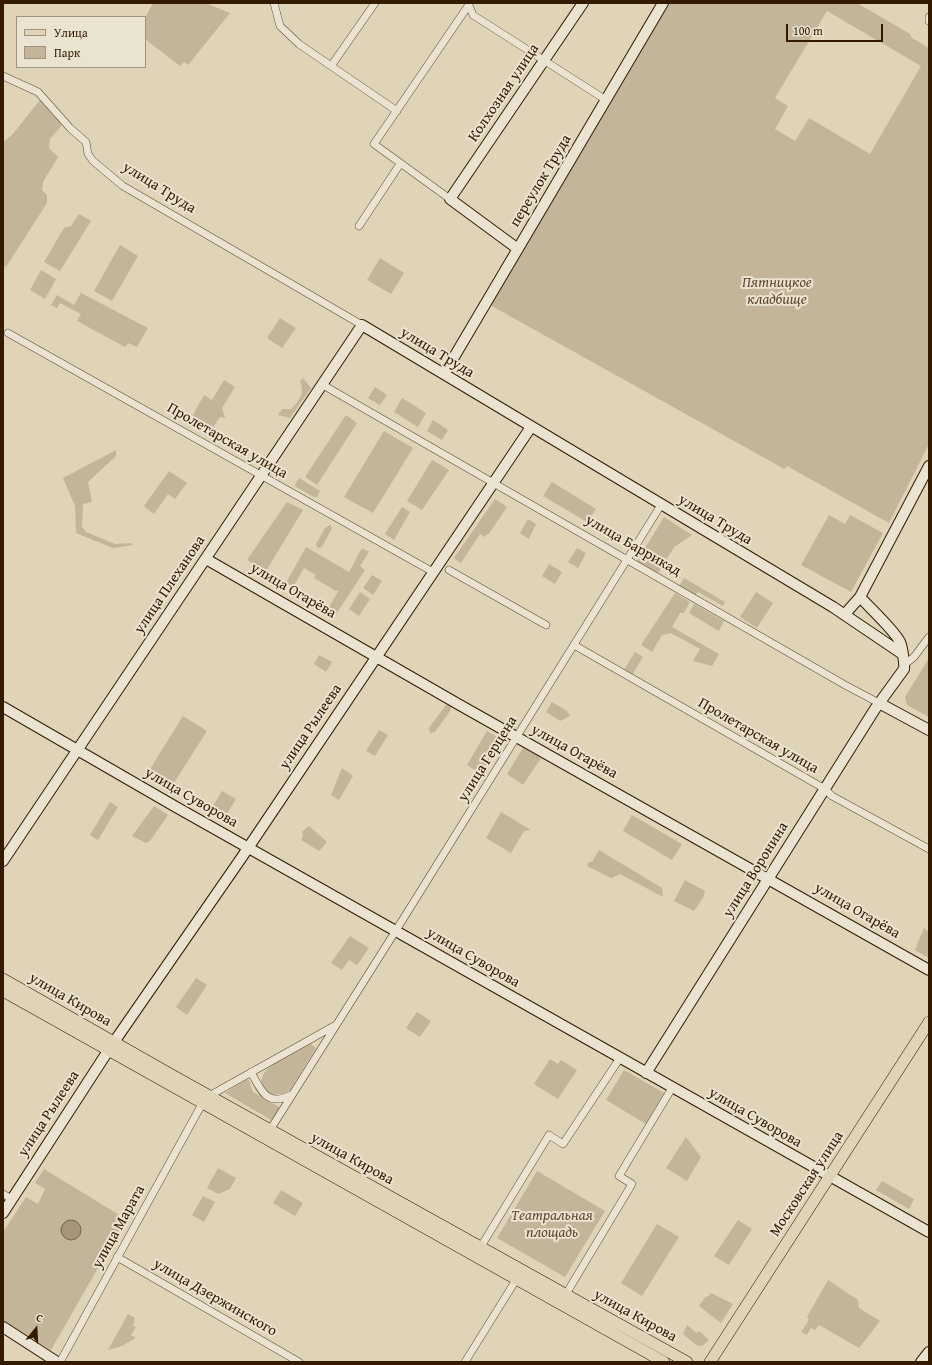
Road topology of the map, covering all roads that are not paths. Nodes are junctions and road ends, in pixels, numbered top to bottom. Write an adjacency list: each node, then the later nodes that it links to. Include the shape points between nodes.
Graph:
1 (274, 3): 9 (street, via 280,26 299,44)
2 (375, 3): 9 (street)
3 (582, 3): 8 (street, Колхозная улица)
4 (663, 3): 11 (street, переулок Труда)
5 (468, 5): 8 (street, via 473,15); 12 (street)
6 (929, 17): 7 (street)
7 (929, 22)
8 (544, 61): 11 (street); 14 (street, Колхозная улица)
9 (332, 66): 12 (street)
10 (3, 76): 17 (street, улица Труда, via 38,92 86,142 88,154 93,161 123,186)
11 (606, 100): 16 (street, переулок Труда)
12 (396, 111): 13 (street, via 374,144)
13 (400, 164): 14 (street); 15 (street)
14 (450, 199): 16 (street)
15 (359, 226)
16 (518, 249): 19 (street, переулок Труда)
17 (362, 326): 19 (street, улица Труда); 20 (street, улица Плеханова)
18 (8, 333): 23 (street, Пролетарская улица)
19 (444, 374): 21 (street, улица Труда)
20 (323, 385): 23 (street, улица Плеханова); 24 (street, улица Баррикад)
21 (531, 427): 24 (street, улица Рылеева); 25 (street, улица Труда)
22 (927, 473): 30 (street)
23 (262, 476): 26 (street, улица Плеханова); 29 (street, Пролетарская улица)
24 (494, 484): 27 (street, улица Баррикад); 29 (street, улица Рылеева)
25 (661, 505): 27 (street, улица Герцена); 31 (street, улица Труда)
26 (206, 559): 35 (street, улица Огарёва); 43 (street, улица Плеханова)
27 (627, 560): 34 (street, улица Герцена); 38 (street, улица Баррикад)
28 (449, 570): 32 (street)
29 (433, 572): 35 (street, улица Рылеева)
30 (860, 597): 31 (street); 36 (street, via 901,643)
31 (845, 614): 36 (street, улица Труда)
32 (546, 625)
33 (929, 637): 36 (street, via 914,657)
34 (574, 646): 42 (street, улица Герцена); 44 (street, Пролетарская улица)
35 (376, 656): 42 (street, улица Огарёва); 45 (street, улица Рылеева)
36 (903, 658): 37 (street)
37 (894, 685): 38 (street, улица Воронина); 40 (street, via 893,701)
38 (879, 703): 40 (street, улица Баррикад); 44 (street, улица Воронина)
39 (3, 708): 43 (street, улица Суворова)
40 (898, 712): 41 (street, улица Баррикад)
41 (929, 730)
42 (517, 737): 48 (street, улица Огарёва); 49 (street, улица Герцена)
43 (77, 749): 45 (street, улица Суворова); 47 (street, улица Плеханова)
44 (825, 789): 46 (street, Пролетарская улица, via 832,796); 48 (street, улица Воронина)
45 (248, 848): 49 (street, улица Суворова); 55 (street, улица Рылеева)
46 (929, 849)
47 (3, 861)
48 (768, 878): 50 (street, улица Огарёва); 58 (street, улица Воронина)
49 (396, 931): 54 (street, улица Герцена); 56 (street, улица Суворова)
50 (929, 970)
51 (3, 979): 55 (main road, улица Кирова)
52 (3, 991): 55 (main road, улица Кирова)
53 (929, 1022): 63 (main road, Московская улица)
54 (334, 1026): 57 (street, улица Герцена); 60 (street, улица Герцена)
55 (111, 1047): 61 (main road, улица Кирова); 64 (street, улица Рылеева)
56 (620, 1058): 58 (street, улица Суворова); 67 (street, via 564,1144 549,1135)
57 (251, 1072): 60 (street, via 264,1095 273,1099 283,1099); 61 (street, улица Герцена)
58 (646, 1073): 59 (street, улица Суворова)
59 (672, 1088): 63 (street, улица Суворова); 70 (street, via 619,1176 632,1184)
60 (292, 1094): 62 (street, улица Герцена)
61 (205, 1100): 62 (main road, улица Кирова); 68 (street, улица Марата); 69 (main road, улица Кирова)
62 (270, 1130): 67 (main road, улица Кирова)
63 (830, 1177): 66 (street, улица Суворова); 78 (main road, Московская улица)
64 (8, 1196): 65 (street, улица Рылеева)
65 (3, 1213)
66 (929, 1232)
67 (480, 1248): 70 (main road, улица Кирова)
68 (117, 1257): 73 (street, улица Марата); 74 (street, улица Дзержинского)
69 (516, 1280): 75 (street); 76 (main road, улица Кирова)
70 (566, 1294): 77 (main road, улица Кирова)
71 (3, 1328): 73 (street)
72 (929, 1352): 79 (street)
73 (58, 1362)
74 (299, 1362)
75 (465, 1362)
76 (664, 1362)
77 (687, 1362)
78 (710, 1362)
79 (921, 1362)

